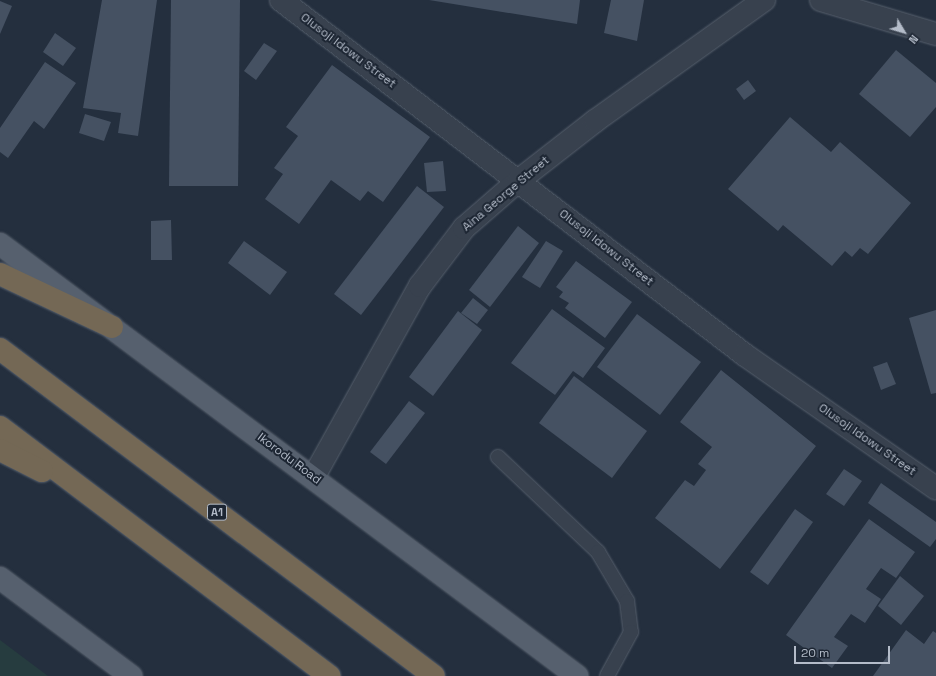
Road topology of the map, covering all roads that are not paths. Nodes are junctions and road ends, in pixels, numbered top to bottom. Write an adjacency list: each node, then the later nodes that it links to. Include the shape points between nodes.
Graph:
1 (281, 0): 5 (street, Olusoji Idowu Street)
2 (764, 0): 5 (street, Aina George Street, via 601,117)
3 (821, 0): 4 (street)
4 (936, 34)
5 (518, 181): 13 (street, Aina George Street, via 464,228 428,274); 14 (street, Olusoji Idowu Street, via 745,355)
6 (0, 244): 8 (main road, Ikorodu Road)
7 (0, 274): 8 (highway)
8 (112, 327): 13 (main road, Ikorodu Road)
9 (0, 349): 19 (highway, A1)
10 (0, 427): 15 (highway)
11 (0, 450): 15 (highway)
12 (498, 457): 21 (lane, via 598,552 627,601 631,632)
13 (313, 478): 20 (main road, Ikorodu Road)
14 (936, 488)
15 (95, 498): 18 (highway)
16 (0, 578): 17 (main road)
17 (131, 676)
18 (329, 676)
19 (434, 676)
20 (576, 676)
21 (607, 676)

